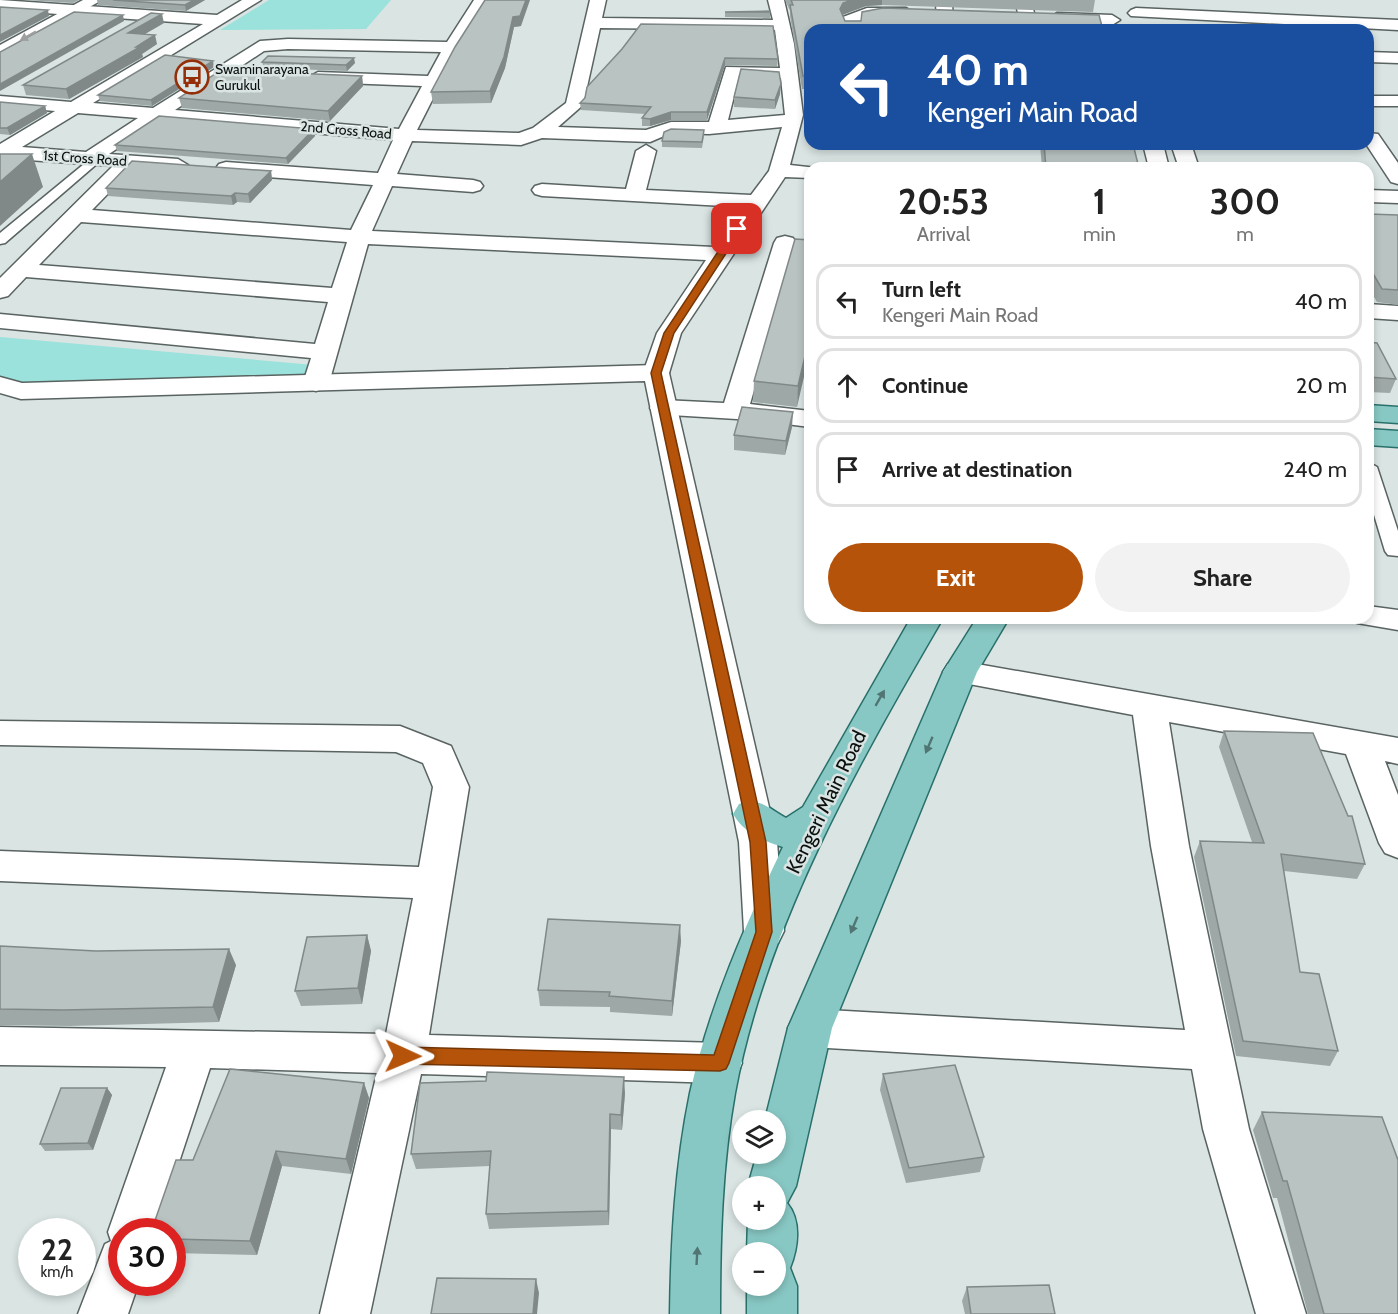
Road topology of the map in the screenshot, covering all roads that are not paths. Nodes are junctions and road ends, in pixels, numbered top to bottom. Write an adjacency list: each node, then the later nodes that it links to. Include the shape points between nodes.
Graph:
1 (94, 0): 11 (street)
2 (176, 0): 14 (street)
3 (253, 0): 16 (street)
4 (482, 0): 30 (street)
5 (598, 0): 18 (street, 2nd Cross Road)
6 (776, 0): 25 (street)
7 (1023, 0): 17 (street)
8 (1106, 0): 21 (street)
9 (1287, 0): 24 (street)
10 (0, 5): 13 (street)
11 (72, 5): 13 (street); 14 (street); 31 (street, one-way to 31)
12 (1133, 7): 22 (street); 23 (street)
13 (51, 8): 29 (street)
14 (149, 15): 16 (street); 28 (street)
15 (948, 15): 19 (street, via 867,13 849,20)
16 (220, 20): 44 (street)
17 (1024, 21): 20 (street)
18 (593, 23): 25 (street); 48 (street, 2nd Cross Road, via 574,105)
19 (850, 24)
20 (1092, 24)
21 (1114, 24)
22 (1139, 24)
23 (1291, 24)
24 (1299, 24)
25 (782, 25): 35 (street)
26 (1374, 25): 27 (street)
27 (1398, 25)
28 (119, 32)
29 (0, 36)
30 (452, 47): 36 (street, via 260,46); 39 (street)
31 (0, 52)
32 (1374, 57): 33 (street)
33 (1398, 58)
34 (804, 67): 35 (street)
35 (789, 70): 46 (street); 47 (street, via 732,71)
36 (219, 73): 37 (street); 45 (street)
37 (254, 75)
38 (302, 76): 39 (street)
39 (433, 81): 49 (street)
40 (30, 84): 41 (street)
41 (0, 101): 44 (street, 2nd Cross Road)
42 (1374, 101): 43 (street)
43 (1398, 101)
44 (74, 107): 45 (street, 2nd Cross Road); 54 (street)
45 (157, 113): 49 (street, 2nd Cross Road); 55 (street)
46 (793, 120): 47 (street); 57 (street)
47 (718, 125): 48 (street, via 658,129 650,136)
48 (540, 132): 49 (street, 2nd Cross Road, via 521,139 498,140)
49 (405, 135): 60 (street)
50 (1374, 137): 51 (street)
51 (1391, 139)
52 (1374, 143): 59 (street)
53 (646, 151): 63 (street)
54 (0, 152): 55 (street, 1st Cross Road)
55 (93, 159): 56 (street, 1st Cross Road); 69 (lane)
56 (129, 161): 60 (street, 1st Cross Road); 67 (street)
57 (779, 171): 58 (street); 66 (street)
58 (804, 172)
59 (1398, 178)
60 (384, 180): 61 (street, 1st Cross Road); 68 (street)
61 (474, 186)
62 (542, 190): 63 (street)
63 (634, 195): 66 (street)
64 (1374, 196): 65 (street)
65 (1398, 197)
66 (757, 202): 71 (street)
67 (77, 215): 68 (street); 72 (street)
68 (360, 237): 71 (street); 74 (street)
69 (0, 240)
70 (785, 243): 83 (street)
71 (721, 254): 79 (street, via 669,333)
72 (20, 270): 73 (street); 74 (street)
73 (0, 291)
74 (342, 296): 78 (street)
75 (1374, 311): 76 (street)
76 (1398, 313)
77 (0, 321): 78 (street)
78 (325, 352): 80 (street)
79 (656, 373): 80 (street); 82 (street)
80 (316, 383): 81 (street, via 21,391)
81 (0, 385)
82 (663, 408): 83 (street); 100 (street)
83 (735, 411): 86 (street)
84 (1374, 413): 85 (main road)
85 (1398, 415)
86 (804, 418)
87 (1374, 437): 88 (main road)
88 (1398, 439)
89 (1374, 486): 90 (lane)
90 (1395, 551)
91 (1374, 617): 92 (street)
92 (1398, 620)
93 (923, 624): 101 (main road, Kengeri Main Road, one-way to 93, via 842,762)
94 (989, 624): 95 (main road)
95 (960, 672): 96 (street); 106 (main road, one-way to 106)
96 (1149, 704): 98 (street); 109 (street, via 1170,846)
97 (0, 733): 104 (street, via 400,739 438,755 452,787)
98 (1361, 746): 99 (street); 102 (street)
99 (1398, 751)
100 (752, 814): 101 (main road, via 773,830 789,833 803,830); 105 (street, via 758,842)
101 (816, 816): 105 (main road, Kengeri Main Road)
102 (1398, 843)
103 (0, 866): 104 (street)
104 (436, 883): 110 (street)
105 (764, 932): 111 (main road, Kengeri Main Road)
106 (810, 1028): 109 (street); 112 (main road)
107 (0, 1046): 108 (street)
108 (195, 1048): 110 (street); 113 (street)
109 (1210, 1051): 120 (street, via 1226,1129)
110 (403, 1056): 111 (street); 117 (street)
111 (720, 1063): 118 (main road, Kengeri Main Road, one-way to 111, via 701,1168)
112 (774, 1176)
113 (137, 1218)
114 (109, 1296): 116 (street)
115 (772, 1296): 119 (main road)
116 (103, 1314)
117 (345, 1314)
118 (695, 1314)
119 (772, 1314)
120 (1281, 1314)

